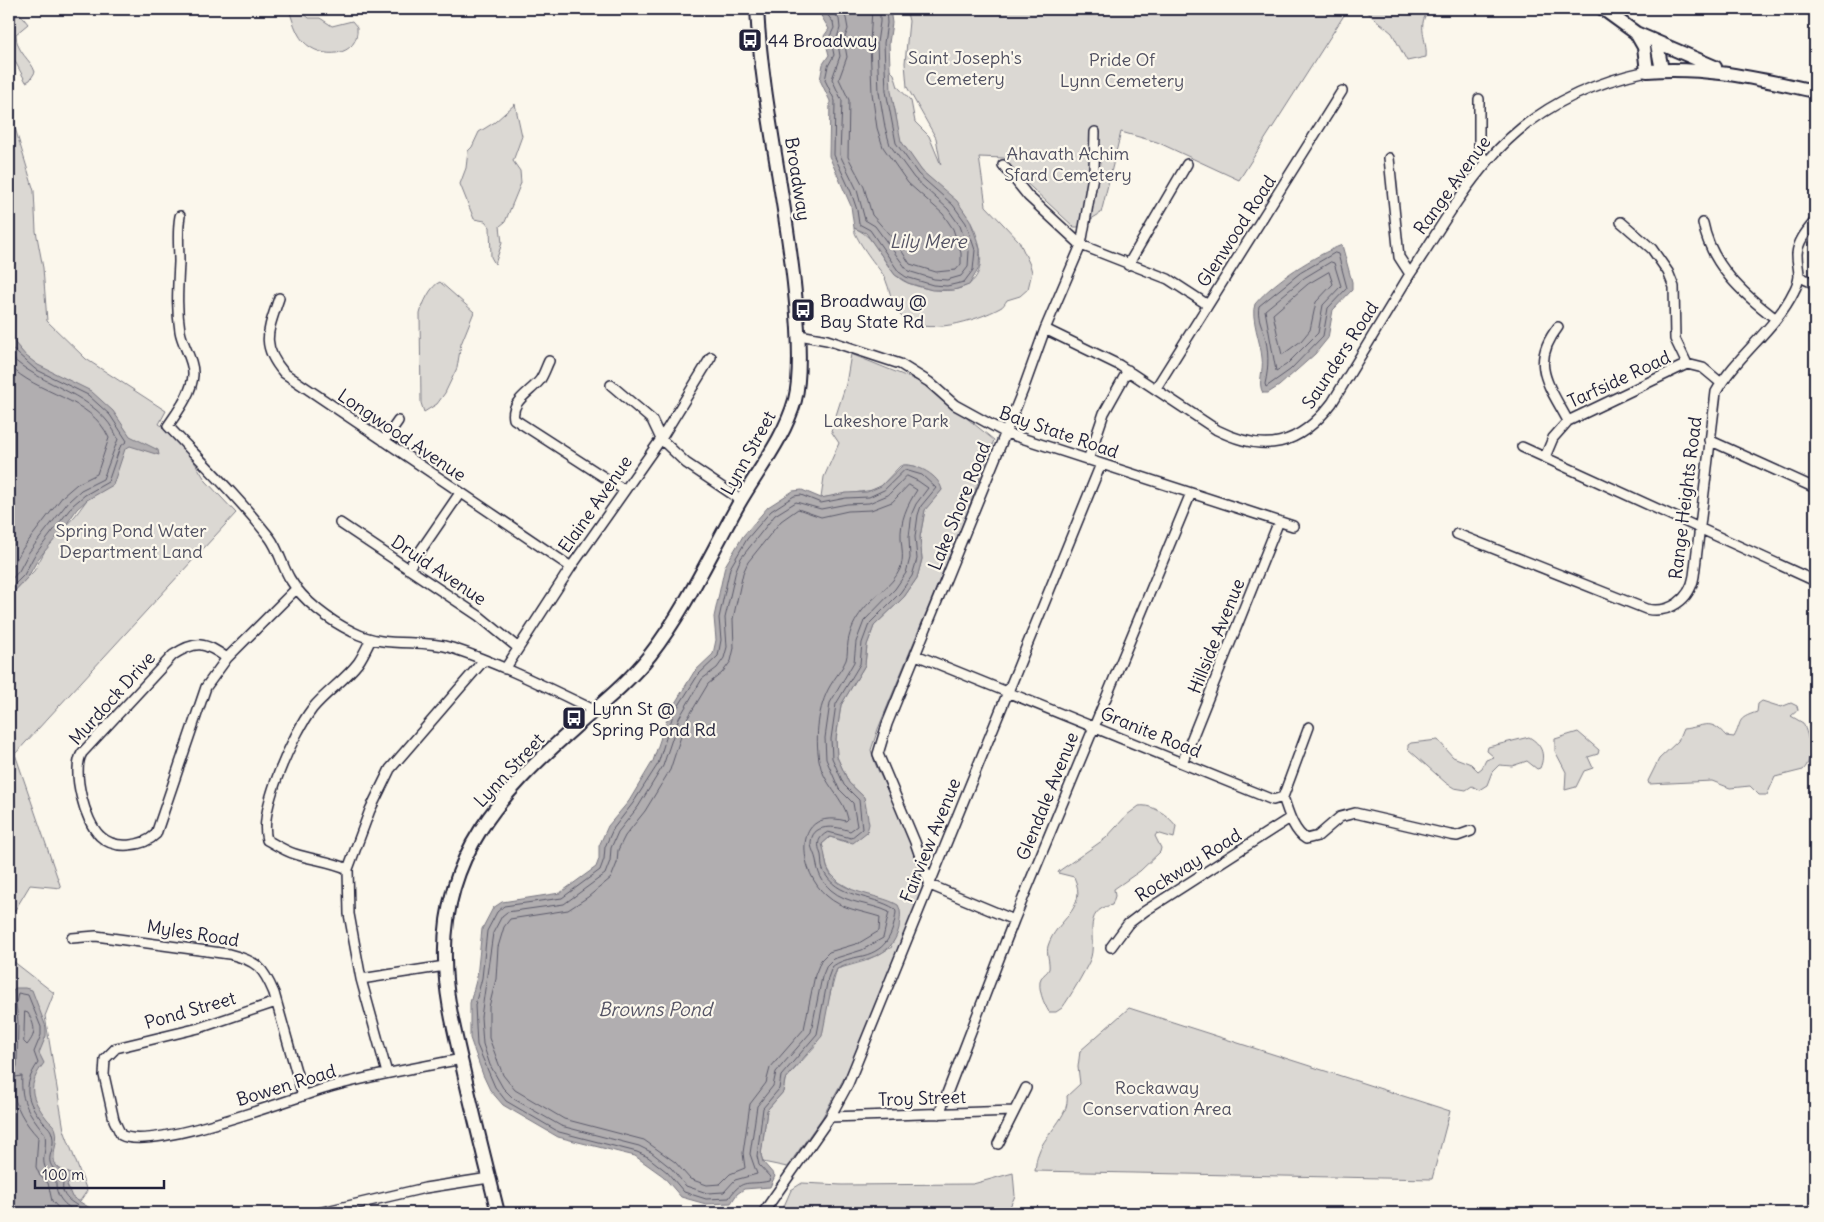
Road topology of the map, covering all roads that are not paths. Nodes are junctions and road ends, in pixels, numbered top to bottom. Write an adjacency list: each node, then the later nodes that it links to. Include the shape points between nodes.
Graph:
1 (757, 9): 30 (main road, Broadway, via 790,240)
2 (1603, 9): 3 (main road)
3 (1636, 34): 4 (main road); 6 (main road, via 1644,47)
4 (1657, 44): 5 (main road); 7 (main road)
5 (1662, 70): 6 (main road, Range Avenue); 7 (main road, Range Avenue, via 1697,69)
6 (1647, 71): 13 (street, Range Avenue, via 1603,82 1560,103 1511,136)
7 (1729, 73): 9 (main road, Range Avenue)
8 (1342, 91): 26 (street, Glenwood Road)
9 (1815, 91)
10 (1479, 99): 13 (street, via 1480,150)
11 (1095, 132): 20 (street, Lake Shore Road, via 1094,170)
12 (1389, 158): 22 (street, via 1399,257)
13 (1486, 163): 22 (street, Range Avenue)
14 (1187, 164): 21 (street)
15 (1003, 165): 20 (street, via 1028,196)
16 (180, 216): 62 (street, via 176,294 180,333 193,376 182,404 168,426 271,540)
17 (1815, 221): 23 (street, Range Heights Road, via 1798,248)
18 (1620, 222): 34 (street, via 1652,249 1668,272 1674,287 1675,338)
19 (1703, 223): 27 (street, via 1711,248 1724,270 1747,296)
20 (1081, 246): 21 (street); 29 (street, Lake Shore Road)
21 (1128, 265): 26 (street, via 1168,279)
22 (1410, 274): 38 (street, Saunders Road, via 1332,403 1320,419 1293,439 1262,444 1232,438)
23 (1800, 277): 24 (street); 27 (street, Range Heights Road, via 1794,293)
24 (1815, 284)
25 (279, 298): 44 (street, Longwood Avenue, via 267,340 276,364 298,384)
26 (1208, 305): 38 (street, Glenwood Road)
27 (1776, 319): 36 (street, Range Heights Road)
28 (1558, 327): 40 (street, via 1545,346 1542,366)
29 (1045, 329): 35 (street, Saunders Road); 41 (street, Lake Shore Road)
30 (799, 336): 31 (main road, Broadway); 41 (street, Bay State Road, via 827,340 900,364 929,382 954,405)
31 (798, 354): 53 (main road, Lynn Street, via 796,396 787,421 778,442)
32 (711, 356): 42 (street, Elaine Avenue)
33 (549, 361): 50 (street, via 539,380 515,405 514,415 533,432)
34 (1687, 364): 36 (street, Tarfside Road, via 1702,368); 40 (street, Tarfside Road)
35 (1128, 370): 38 (street, Saunders Road); 47 (street, via 1104,414)
36 (1721, 383): 43 (street, Range Heights Road, via 1714,401)
37 (611, 385): 42 (street, via 652,420)
38 (1156, 388)
39 (398, 421): 44 (street)
40 (1568, 421): 46 (street, Tarfside Road, via 1553,438)
41 (1006, 433): 47 (street, Bay State Road); 65 (street, Lake Shore Road)
42 (661, 439): 50 (street, Elaine Avenue); 53 (street, via 686,463)
43 (1709, 440): 49 (street); 57 (street, Range Heights Road)
44 (384, 442): 51 (street, Longwood Avenue)
45 (1522, 447): 46 (street)
46 (1545, 457): 57 (street)
47 (1088, 460): 48 (street, Bay State Road)
48 (1101, 464): 52 (street, Bay State Road); 69 (street, Fairview Avenue)
49 (1815, 488)
50 (624, 490): 59 (street, Elaine Avenue)
51 (460, 493): 59 (street, Longwood Avenue); 60 (street)
52 (1191, 493): 54 (street, Bay State Road); 71 (street, Glendale Avenue)
53 (741, 500): 70 (main road, Lynn Street, via 675,618 649,656 616,692)
54 (1279, 521): 56 (street, Bay State Road); 73 (street, Hillside Avenue)
55 (340, 523): 60 (street, Druid Avenue)
56 (1293, 526)
57 (1699, 529): 58 (street, Range Heights Road, via 1693,580 1688,592 1676,605 1654,610 1641,608); 61 (street)
58 (1457, 534)
59 (571, 567): 64 (street, Elaine Avenue)
60 (408, 569): 64 (street, Druid Avenue, via 479,616)
61 (1815, 581)
62 (297, 588): 63 (street, via 316,608 353,632); 66 (street, Murdock Drive)
63 (371, 639): 67 (street, via 381,643 414,642 451,648); 77 (street, via 358,663 313,709 294,736 273,791 264,829 267,840 283,849)
64 (517, 647): 68 (street, Elaine Avenue)
65 (916, 655): 69 (street, Granite Road); 78 (street, Lake Shore Road, via 878,754)
66 (227, 658): 66 (street, Murdock Drive, via 206,687 156,834 136,845 116,844 100,837 89,820 78,779 77,764 82,753 173,655 201,644)
67 (484, 660): 68 (street); 77 (street, via 390,769 370,810)
68 (505, 668): 70 (street)
69 (1008, 692): 71 (street, Granite Road); 78 (street, Fairview Avenue)
70 (594, 710): 82 (main road, Lynn Street, via 518,780 485,821 462,863 450,902)
71 (1093, 726): 73 (street, Granite Road); 79 (street, Glendale Avenue)
72 (1309, 727): 74 (street)
73 (1182, 763): 74 (street, Granite Road, via 1273,800)
74 (1282, 797): 75 (street)
75 (1290, 818): 76 (street, via 1301,836 1312,839 1334,820 1363,814 1450,836); 81 (street, Rockway Road, via 1145,911 1128,924)
76 (1471, 832)
77 (348, 869): 83 (street, via 349,914)
78 (930, 885): 79 (street); 91 (street, Fairview Avenue, via 848,1084)
79 (1014, 920): 90 (street, Glendale Avenue)
80 (72, 938): 84 (street, Myles Road, via 96,936 241,957 262,970)
81 (1111, 947)
82 (445, 966): 83 (street); 85 (main road, Lynn Street)
83 (361, 979): 86 (street)
84 (276, 1002): 88 (street, Myles Road); 92 (street, Pond Street, via 199,1028 122,1045 113,1050 106,1059 104,1075 114,1120)
85 (460, 1059): 86 (street, Bowen Road); 94 (main road, Lynn Street)
86 (387, 1073): 88 (street, Bowen Road)
87 (1026, 1088): 89 (street)
88 (303, 1096): 92 (street, Bowen Road, via 185,1131 136,1139)
89 (1014, 1111): 90 (street, Troy Street); 93 (street)
90 (939, 1114): 91 (street, Troy Street)
91 (830, 1117): 97 (street, Fairview Avenue)
92 (121, 1135)
93 (998, 1144)
94 (489, 1178): 95 (street, via 425,1188); 96 (main road, Lynn Street)
95 (318, 1213)
96 (498, 1213)
97 (763, 1213)

